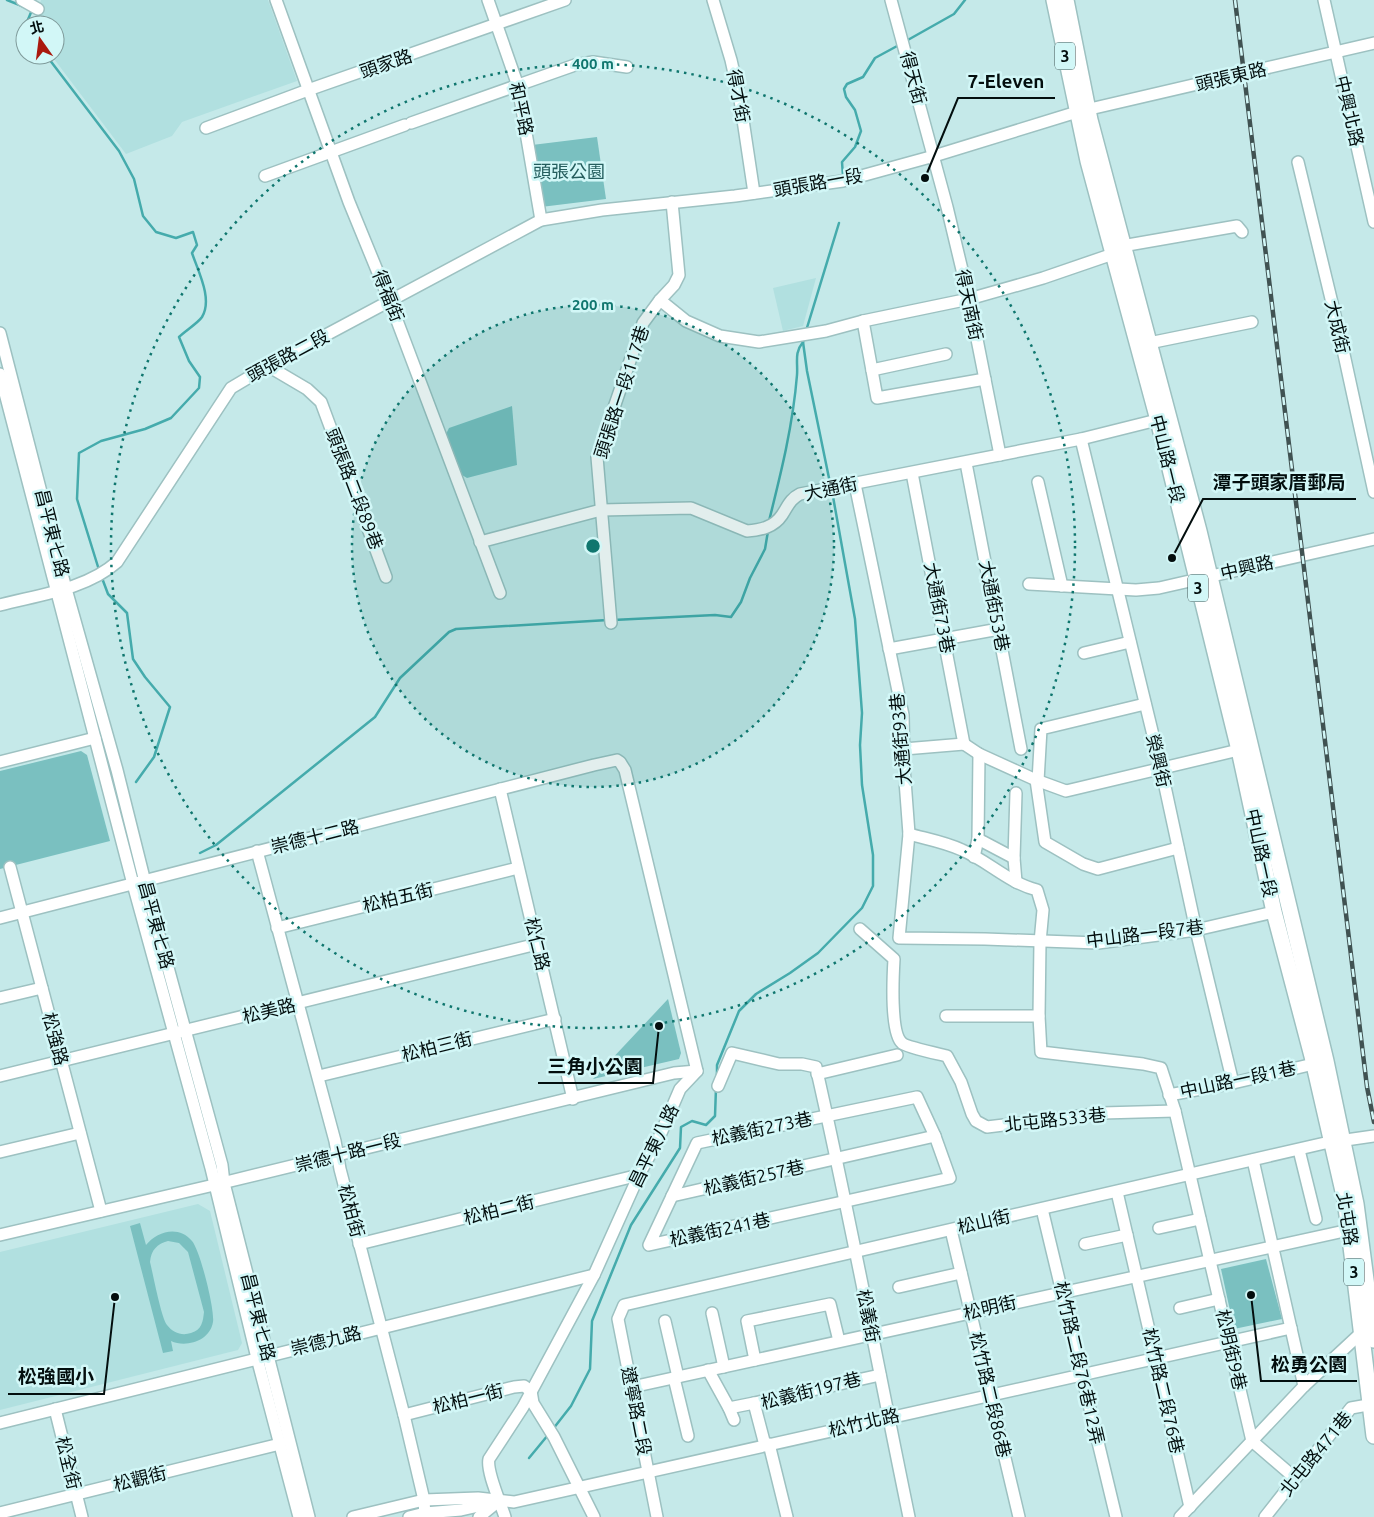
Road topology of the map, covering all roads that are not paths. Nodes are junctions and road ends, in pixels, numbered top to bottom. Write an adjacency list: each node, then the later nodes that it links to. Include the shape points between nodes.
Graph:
1 (22, 0): 10 (street)
2 (276, 0): 16 (street, 得福街)
3 (488, 0): 11 (street, 和平路)
4 (565, 0): 11 (street, 頭家路)
5 (713, 0): 24 (street, 得才街, via 740,100)
6 (890, 0): 20 (street, 得天街)
7 (1054, 0): 17 (main road, 中山路一段 / 3)
8 (1066, 0): 17 (main road, 中山路一段 / 3)
9 (1324, 0): 13 (street, 中興北路)
10 (38, 10)
11 (497, 24): 15 (street, 和平路); 16 (street, 頭家路)
12 (1374, 43): 13 (street, 頭張東路)
13 (1335, 52): 17 (street, 頭張東路); 22 (street, 中興北路)
14 (626, 67): 15 (street, via 593,62 575,65)
15 (518, 86): 19 (street); 26 (street, 和平路)
16 (308, 90): 18 (street, 頭家路); 19 (street, 得福街)
17 (1082, 111): 20 (street, 頭張路一段); 29 (main road, 中山路一段 / 3)
18 (206, 128)
19 (330, 152): 23 (street); 32 (street, 得福街)
20 (934, 156): 24 (street, 頭張路一段, via 843,181); 30 (street, 得天南街)
21 (1298, 162): 50 (street, 大成街)
22 (1368, 172): 27 (street, 中興北路)
23 (265, 176)
24 (754, 193): 25 (street, 頭張路一段)
25 (672, 202): 26 (street, 頭張路一段); 31 (street, 頭張路一段117巷, via 679,275)
26 (541, 220): 32 (street, 頭張路二段)
27 (1374, 222)
28 (1242, 232): 29 (street, via 1237,226)
29 (1118, 250): 30 (street, via 1044,278); 36 (main road, 中山路一段 / 3); 42 (main road, 中山路一段 / 3)
30 (968, 299): 33 (street); 41 (street, 得天南街)
31 (660, 300): 33 (street, via 686,321 720,336 758,342); 51 (street, 頭張路一段117巷, via 643,323 597,457)
32 (390, 302): 38 (street, 頭張路二段); 53 (street, 得福街)
33 (864, 321): 39 (street)
34 (1252, 322): 36 (street)
35 (0, 333): 58 (street, 昌平東七路)
36 (1149, 343): 42 (main road, 中山路一段 / 3)
37 (946, 354): 39 (street)
38 (268, 366): 54 (street, 頭張路二段89巷, via 307,389 321,402); 58 (street, 頭張路二段, via 231,388 121,555 107,571)
39 (872, 370): 41 (street, via 878,398)
40 (0, 374): 43 (street, 昌平東七路)
41 (985, 379): 45 (street, 得天南街)
42 (1163, 418): 44 (street, 大通街); 55 (main road, 中山路一段 / 3)
43 (6, 419): 58 (street, 昌平東七路)
44 (1081, 439): 45 (street, 大通街); 59 (street, 榮興街)
45 (1000, 455): 46 (street, 大通街)
46 (966, 462): 47 (street, 大通街); 63 (street, 大通街53巷)
47 (912, 473): 49 (street, 大通街); 64 (street, 大通街73巷)
48 (1038, 482): 57 (street)
49 (855, 484): 51 (street, 大通街, via 794,498 771,525 747,531 692,508); 66 (street, 大通街93巷)
50 (1374, 492)
51 (601, 510): 53 (street, 大通街); 62 (street, 頭張路一段117巷)
52 (1374, 539): 55 (street, 中興路)
53 (480, 542): 60 (street, 得福街)
54 (386, 576)
55 (1203, 579): 59 (street, 中興路, via 1159,588); 71 (main road, 中山路一段 / 3)
56 (1029, 584): 57 (street, 中興路)
57 (1062, 586): 59 (street, 中興路)
58 (61, 589): 61 (street); 69 (street, 昌平東七路); 88 (street, 昌平東七路, via 117,770)
59 (1116, 589): 65 (street, 榮興街)
60 (500, 593)
61 (0, 605)
62 (611, 623)
63 (999, 629): 64 (street); 73 (street, 大通街53巷)
64 (945, 639): 66 (street); 70 (street, 大通街73巷)
65 (1130, 642): 67 (street); 68 (street, 榮興街)
66 (889, 649): 72 (street, 大通街93巷, via 903,715)
67 (1084, 653)
68 (1145, 704): 76 (street, 榮興街); 77 (street, via 1041,729)
69 (95, 738): 75 (street); 88 (street, 昌平東七路)
70 (964, 744): 72 (street); 74 (street)
71 (1245, 748): 76 (street); 91 (main road, 中山路一段 / 3); 108 (main road, 中山路一段 / 3, via 1288,908)
72 (904, 749): 80 (street, 大通街93巷)
73 (1021, 749)
74 (979, 754): 77 (street); 81 (street)
75 (0, 762)
76 (1161, 768): 77 (street, via 1066,791); 82 (street, 榮興街)
77 (1037, 780): 82 (street, via 1045,842 1083,864 1098,869)
78 (500, 789): 83 (street, 崇德十二路); 87 (street, 松仁路); 109 (street, 崇德十二路, via 617,760 622,764)
79 (1016, 793): 85 (street)
80 (910, 834): 84 (street, via 942,842); 96 (street, 大通街93巷)
81 (978, 839): 84 (street); 85 (street)
82 (1178, 848): 95 (street, 榮興街)
83 (257, 851): 88 (street, 崇德十二路); 93 (street, 松柏街)
84 (974, 857): 89 (street)
85 (1014, 858): 89 (street)
86 (10, 868): 90 (street, 松強路)
87 (518, 868): 93 (street, 松柏五街); 98 (street, 松仁路)
88 (139, 882): 90 (street, 崇德十二路); 105 (street, 昌平東七路)
89 (1016, 882): 97 (street, 中山路一段1巷, via 1037,890 1043,910)
90 (21, 912): 92 (street, 崇德十二路); 99 (street, 松強路)
91 (1274, 912): 95 (street, 中山路一段7巷); 108 (main road, 中山路一段 / 3)
92 (0, 918)
93 (277, 928): 101 (street, 松柏街)
94 (860, 929): 117 (street, 北屯路533巷, via 894,959 892,998 897,1037 903,1045 947,1056 976,1121 987,1127 1102,1113)
95 (1196, 930): 97 (street, 中山路一段7巷, via 1098,943); 113 (street, 榮興街)
96 (899, 938): 97 (street, 中山路一段7巷)
97 (1040, 942): 103 (street, 中山路一段1巷)
98 (537, 944): 101 (street, 松美路); 104 (street, 松仁路)
99 (42, 988): 100 (street); 107 (street, 松強路)
100 (0, 998)
101 (298, 1003): 105 (street, 松美路); 112 (street, 松柏街)
102 (946, 1016): 103 (street)
103 (1038, 1016): 115 (street, 中山路一段1巷, via 1041,1052 1160,1068)
104 (555, 1019): 112 (street, 松柏三街); 116 (street, 松仁路)
105 (180, 1033): 107 (street, 松美路); 130 (street, 昌平東七路, via 208,1158)
106 (897, 1055): 110 (street)
107 (61, 1062): 111 (street, 松美路); 119 (street, 松強路)
108 (1320, 1062): 113 (street, 中山路一段1巷); 122 (main road, 北屯路 / 3)
109 (697, 1071): 116 (street, 崇德十路一段, via 674,1073); 128 (street, 昌平東八路, via 680,1089)
110 (817, 1074): 114 (street, via 816,1067 779,1064 732,1053); 118 (street, 松義街)
111 (0, 1076)
112 (319, 1076): 125 (street, 松柏街)
113 (1233, 1083): 115 (street, 中山路一段1巷)
114 (718, 1086)
115 (1169, 1095): 117 (street, 松明街9巷)
116 (573, 1098): 125 (street, 崇德十路一段)
117 (1175, 1111): 129 (street, 松明街9巷)
118 (827, 1116): 120 (street, via 917,1098); 126 (street, 松義街); 132 (street, 松義街273巷, via 697,1143)
119 (80, 1133): 124 (street); 135 (street, 松強路)
120 (935, 1136): 126 (street, 松義街257巷); 133 (street, via 950,1178)
121 (1374, 1136): 122 (street, 松山街)
122 (1338, 1141): 123 (street, 松山街); 140 (main road, 北屯路 / 3); 162 (main road, 北屯路 / 3, via 1356,1204)
123 (1299, 1150): 127 (street, 松山街); 137 (street)
124 (0, 1152)
125 (337, 1155): 130 (street, 崇德十路一段); 143 (street, 松柏街)
126 (836, 1159): 132 (street, 松義街257巷); 133 (street, 松義街)
127 (1253, 1160): 129 (street, 松山街); 145 (street)
128 (639, 1175): 143 (street, 松柏二街); 149 (street, 昌平東八路)
129 (1190, 1175): 131 (street, 松山街); 136 (street, 松明街9巷)
130 (219, 1184): 135 (street, 崇德十路一段); 165 (street, 昌平東七路)
131 (1117, 1192): 134 (street, 松山街); 141 (street, 松竹路二段76巷)
132 (672, 1196): 133 (street, 松義街241巷, via 648,1245)
133 (845, 1202): 146 (street, 松義街)
134 (1042, 1209): 139 (street, 松山街); 152 (street, 松竹路二段76巷12弄)
135 (101, 1211): 142 (street, 崇德十路一段)
136 (1200, 1219): 138 (street); 147 (street, 松明街9巷)
137 (1316, 1219)
138 (1159, 1228)
139 (951, 1230): 146 (street, 松山街); 148 (street, 松竹路二段86巷)
140 (1349, 1230): 145 (street, 松明街); 162 (main road, 北屯路 / 3)
141 (1127, 1235): 144 (street); 150 (street, 松竹路二段76巷)
142 (0, 1236)
143 (360, 1244): 159 (street, 松柏街)
144 (1085, 1244)
145 (1272, 1245): 147 (street, 松明街); 160 (street)
146 (856, 1252): 154 (street, 松山街); 161 (street, 松義街)
147 (1210, 1259): 150 (street, 松明街); 153 (street, 松明街9巷)
148 (961, 1273): 151 (street); 156 (street, 松竹路二段86巷)
149 (594, 1275): 159 (street, 崇德九路); 175 (street, 昌平東八路)
150 (1136, 1276): 152 (street, 松明街); 166 (street, 松竹路二段76巷)
151 (898, 1287)
152 (1062, 1292): 156 (street, 松明街); 171 (street, 松竹路二段76巷12弄)
153 (1219, 1299): 155 (street); 164 (street, 松明街9巷)
154 (624, 1305): 174 (street, 遼寧路二段, via 618,1319)
155 (1180, 1308)
156 (971, 1312): 161 (street, 松明街); 176 (street, 松竹路二段86巷)
157 (712, 1313): 168 (street)
158 (665, 1321): 172 (street)
159 (380, 1328): 165 (street, 崇德九路); 181 (street, 松柏街)
160 (1291, 1328): 164 (street, 松竹北路); 173 (street)
161 (871, 1334): 163 (street, 松明街); 170 (street, 松義街)
162 (1367, 1336): 173 (street); 178 (main road, 北屯路 / 3)
163 (839, 1341): 167 (street, 松明街); 167 (street, via 830,1304 747,1321)
164 (1229, 1342): 166 (street, 松竹北路); 187 (street, 松明街9巷)
165 (262, 1357): 180 (street, 崇德九路); 188 (street, 昌平東七路); 201 (street, 昌平東七路)
166 (1155, 1358): 171 (street, 松竹北路); 196 (street, 松竹路二段76巷)
167 (755, 1360): 168 (street, 松明街)
168 (724, 1366): 169 (street, 松明街)
169 (708, 1370): 172 (street, 松明街); 179 (street)
170 (880, 1375): 177 (street, 松義街197巷); 182 (street, 松義街)
171 (1082, 1375): 176 (street, 松竹北路); 211 (street, 松竹路二段76巷12弄)
172 (676, 1377): 174 (street, 松明街); 185 (street)
173 (1304, 1386): 187 (street)
174 (632, 1387): 190 (street, 遼寧路二段)
175 (531, 1391): 181 (street, 松柏一街, via 524,1386 514,1387); 192 (street, via 533,1403); 195 (street, 昌平東八路, via 488,1463)
176 (990, 1395): 182 (street, 松竹北路); 210 (street, 松竹路二段86巷)
177 (754, 1403): 179 (street); 189 (street, 松義街197巷)
178 (1372, 1404): 186 (main road, 北屯路 / 3); 191 (street, 北屯路471巷, via 1351,1408)
179 (729, 1408): 183 (street)
180 (54, 1409): 184 (street, 崇德九路); 193 (street, 松全街)
181 (404, 1415): 194 (street, 松柏街)
182 (889, 1417): 189 (street, 松竹北路); 209 (street, 松義街)
183 (734, 1420)
184 (0, 1423)
185 (688, 1436)
186 (1374, 1436)
187 (1252, 1441): 191 (street); 196 (street)
188 (280, 1444): 193 (street, 松觀街); 200 (street, 昌平東七路)
189 (767, 1445): 190 (street, 松竹北路); 208 (street, 松義街197巷)
190 (648, 1472): 192 (street, 松竹北路); 207 (street, 遼寧路二段)
191 (1296, 1478): 213 (street, 北屯路471巷)
192 (580, 1487): 195 (street, 松竹北路, via 514,1502); 206 (street)
193 (76, 1494): 197 (street, 松觀街); 199 (street, 松全街)
194 (424, 1500): 195 (street, via 469,1498); 198 (street, 松柏街); 202 (street)
195 (499, 1502): 198 (street); 204 (street); 205 (street, 昌平東八路)
196 (1190, 1507): 212 (street)
197 (0, 1513)
198 (425, 1515): 203 (street)
199 (82, 1517)
200 (300, 1517)
201 (310, 1517)
202 (353, 1517)
203 (409, 1517)
204 (480, 1517)
205 (505, 1517)
206 (594, 1517)
207 (657, 1517)
208 (787, 1517)
209 (909, 1517)
210 (1019, 1517)
211 (1116, 1517)
212 (1180, 1517)
213 (1265, 1517)

